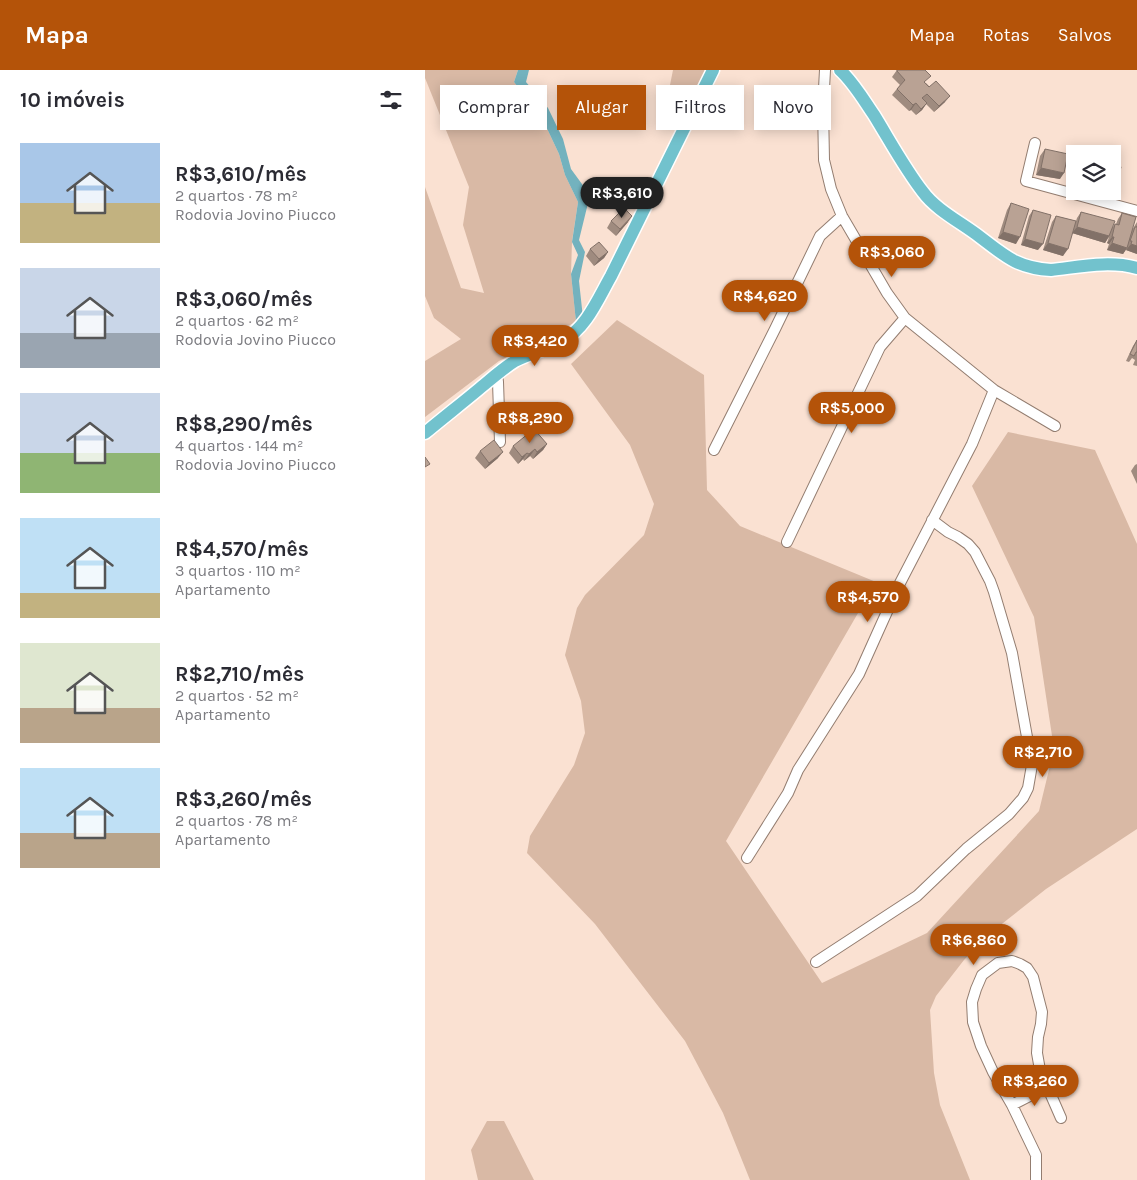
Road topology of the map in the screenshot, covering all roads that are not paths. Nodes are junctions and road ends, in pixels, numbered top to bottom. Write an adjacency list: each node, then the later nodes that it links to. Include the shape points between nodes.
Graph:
1 (713, 70): 11 (main road, via 593,309 574,333 563,341 528,354)
2 (825, 70): 4 (street)
3 (839, 70): 9 (main road, via 857,89 924,194 1004,256 1051,270 1111,264)
4 (824, 85)
5 (823, 130): 8 (street, via 824,160)
6 (1035, 143): 7 (street, via 1026,181)
7 (1137, 211)
8 (842, 216): 10 (street); 16 (street, via 820,236)
9 (1137, 268)
10 (905, 318): 12 (street); 18 (street, via 880,347)
11 (497, 374): 14 (main road); 15 (street)
12 (994, 390): 13 (street); 17 (street, via 972,444)
13 (1055, 426)
14 (425, 433)
15 (500, 442)
16 (714, 450)
17 (932, 520): 19 (street, via 859,674); 20 (street, via 975,552 994,592 1012,652 1032,765 1028,788 1009,814 917,896)
18 (787, 542)
19 (747, 858)
20 (816, 962)
21 (1047, 1087): 22 (street); 22 (street, via 1037,1053 1042,1012 1033,977 1020,964 1011,961 998,963 982,975 975,989 973,1022 993,1072); 23 (street)
22 (1012, 1105): 24 (street, via 1036,1156)
23 (1061, 1118)
24 (1036, 1180)

